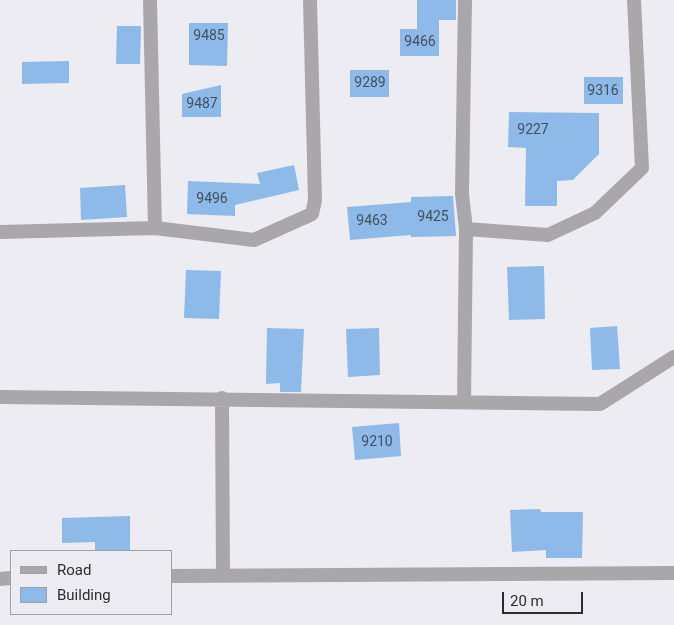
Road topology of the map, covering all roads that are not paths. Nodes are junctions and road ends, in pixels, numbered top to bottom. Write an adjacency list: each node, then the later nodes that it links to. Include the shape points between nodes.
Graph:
1 (150, 0): 5 (street)
2 (310, 0): 5 (street, via 316,200 312,214 254,240)
3 (465, 0): 6 (street, via 462,194)
4 (634, 0): 6 (street, via 642,168 595,213 548,235)
5 (155, 228): 7 (street)
6 (466, 229): 11 (street)
7 (0, 232)
8 (674, 357): 11 (street, via 600,404)
9 (0, 397): 10 (street)
10 (222, 398): 11 (street); 13 (street)
11 (464, 402)
12 (674, 573): 13 (street)
13 (223, 575): 14 (street)
14 (172, 576)

